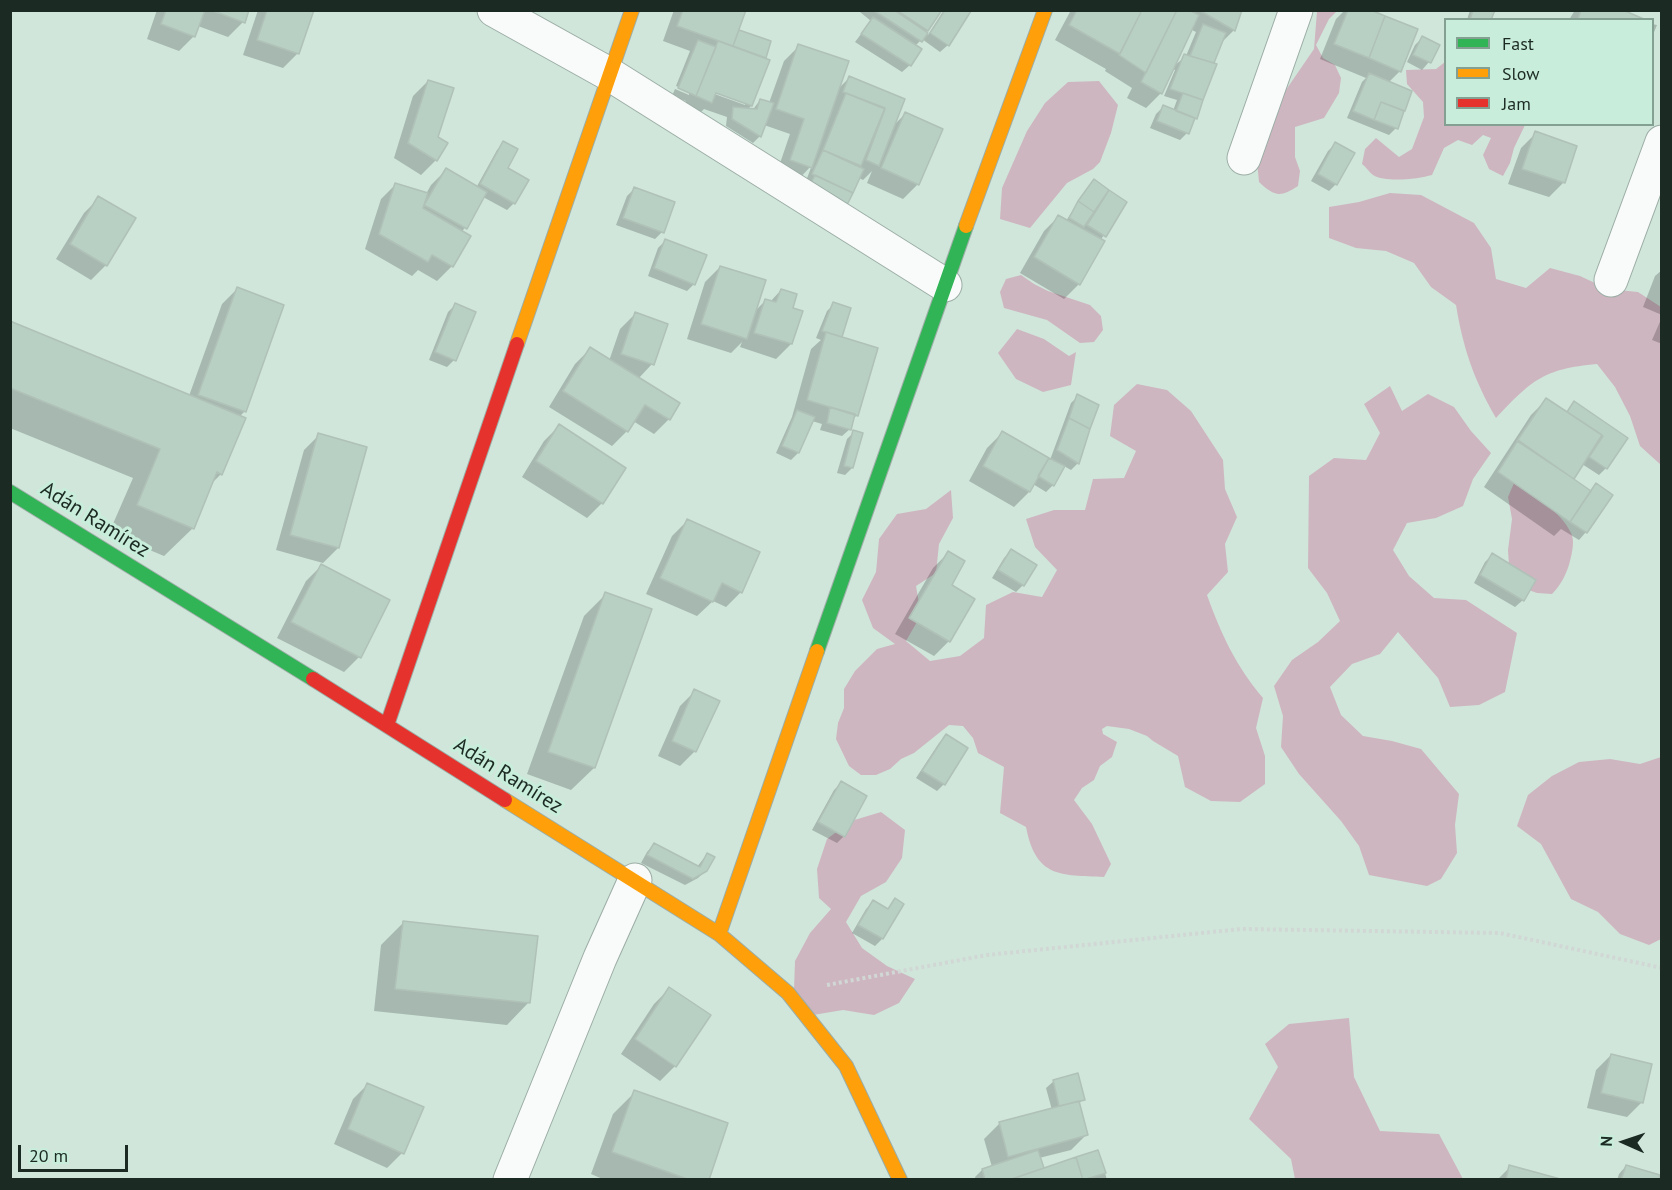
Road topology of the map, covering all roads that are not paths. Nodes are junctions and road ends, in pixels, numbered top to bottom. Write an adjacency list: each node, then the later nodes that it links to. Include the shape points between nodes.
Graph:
1 (494, 10): 5 (street)
2 (632, 10): 5 (street)
3 (1045, 10): 9 (street)
4 (1296, 10): 7 (street)
5 (609, 74): 9 (street); 11 (street)
6 (1662, 142): 8 (street)
7 (1244, 158)
8 (1611, 280)
9 (945, 285): 13 (street)
10 (10, 492): 11 (street, Adán Ramírez)
11 (387, 725): 12 (street, Adán Ramírez)
12 (635, 880): 13 (street, Adán Ramírez); 14 (street)
13 (719, 934): 15 (street, Adán Ramírez, via 788,993 846,1066)
14 (510, 1179)
15 (900, 1179)

